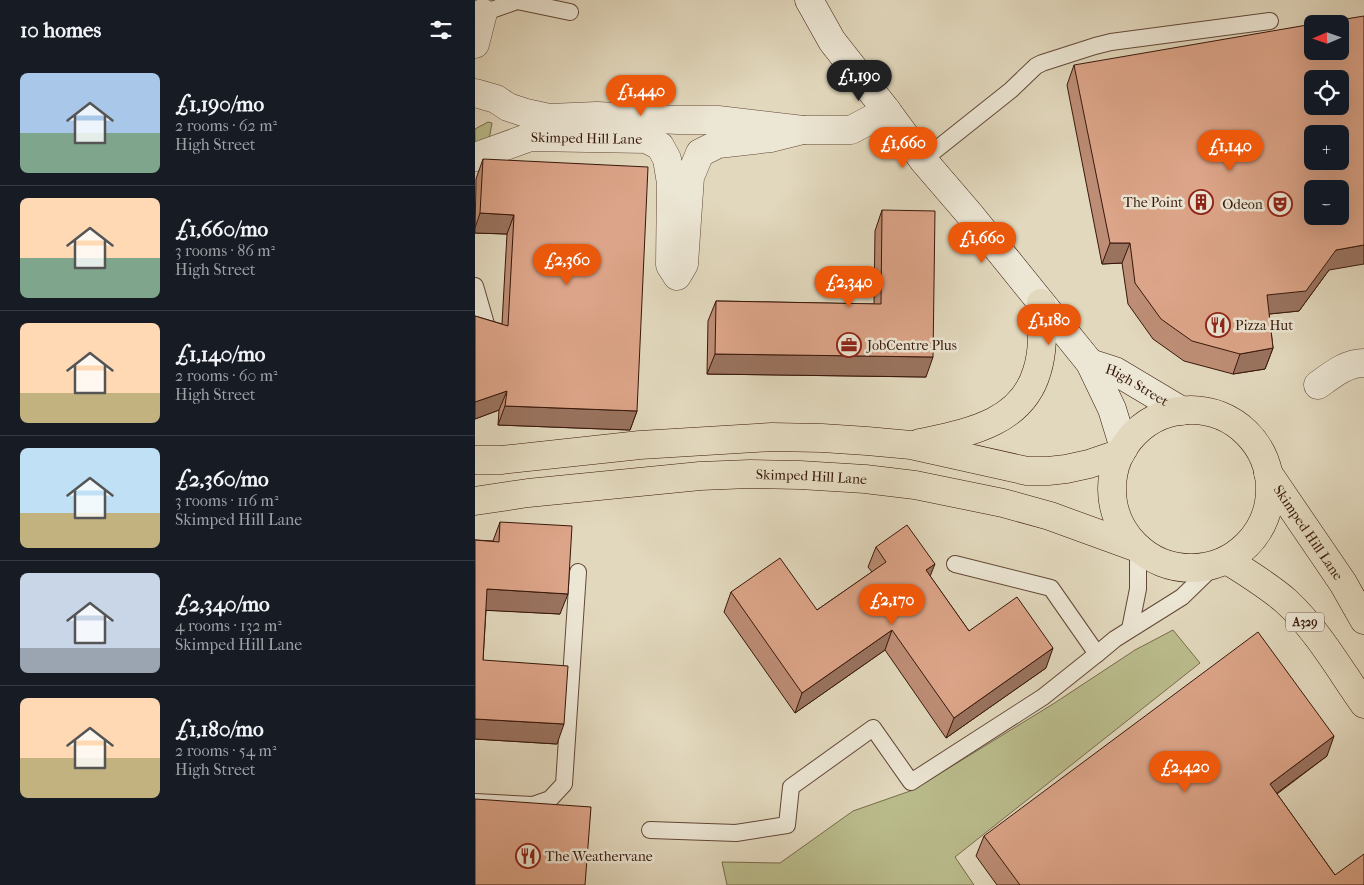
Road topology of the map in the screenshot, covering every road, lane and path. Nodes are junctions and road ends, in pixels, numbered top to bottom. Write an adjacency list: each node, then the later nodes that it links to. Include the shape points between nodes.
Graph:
1 (809, 0): 7 (street, High Street, via 832,41)
2 (570, 12): 3 (lane, via 517,2)
3 (483, 13): 5 (street)
4 (1270, 20): 10 (lane, via 1111,42 1042,63)
5 (475, 44)
6 (475, 93): 8 (street, Skimped Hill Lane, via 526,114 549,118 597,116 718,120)
7 (887, 111): 8 (street, Skimped Hill Lane, via 851,130); 10 (street, High Street)
8 (803, 130): 9 (street, Skimped Hill Lane, via 771,138 718,144 700,153 690,177 684,264 677,276 670,265 671,182 667,159 660,146 646,139 530,137)
9 (475, 157)
10 (923, 160): 12 (street, High Street)
11 (475, 286): 13 (lane)
12 (1041, 303): 14 (street, High Street); 18 (main road, via 1041,347 1037,372 1021,402 997,421 964,433)
13 (488, 331)
14 (1090, 362): 17 (street, High Street, via 1115,371); 19 (street, High Street, via 1112,409)
15 (1364, 363): 16 (street, via 1347,366)
16 (1318, 385)
17 (1183, 411): 19 (main road, via 1152,421 1133,436); 21 (main road, via 1205,411 1233,422 1256,444)
18 (911, 445): 19 (main road, via 1027,471 1066,469); 20 (main road, via 822,438 763,438)
19 (1122, 451): 23 (main road, via 1112,488 1113,502 1117,518)
20 (475, 460)
21 (1268, 473): 24 (main road, via 1269,499 1260,527 1242,550); 27 (main road, Skimped Hill Lane, via 1343,583)
22 (475, 501): 23 (main road, Skimped Hill Lane, via 700,476 750,474 865,479 915,485 1003,503 1050,516)
23 (1138, 548): 24 (main road, via 1171,566 1203,567); 28 (lane, via 1138,589)
24 (1222, 562): 28 (lane, via 1181,597); 30 (main road, A329, via 1255,578 1287,602 1314,632)
25 (955, 564): 29 (lane, via 1051,588)
26 (578, 572): 31 (lane, via 564,784 550,799 533,805)
27 (1364, 620)
28 (1130, 629): 29 (lane)
29 (1097, 654): 32 (lane, via 1043,697 911,782 873,728 791,787 787,825 736,833)
30 (1364, 704)
31 (475, 802)
32 (651, 830)

